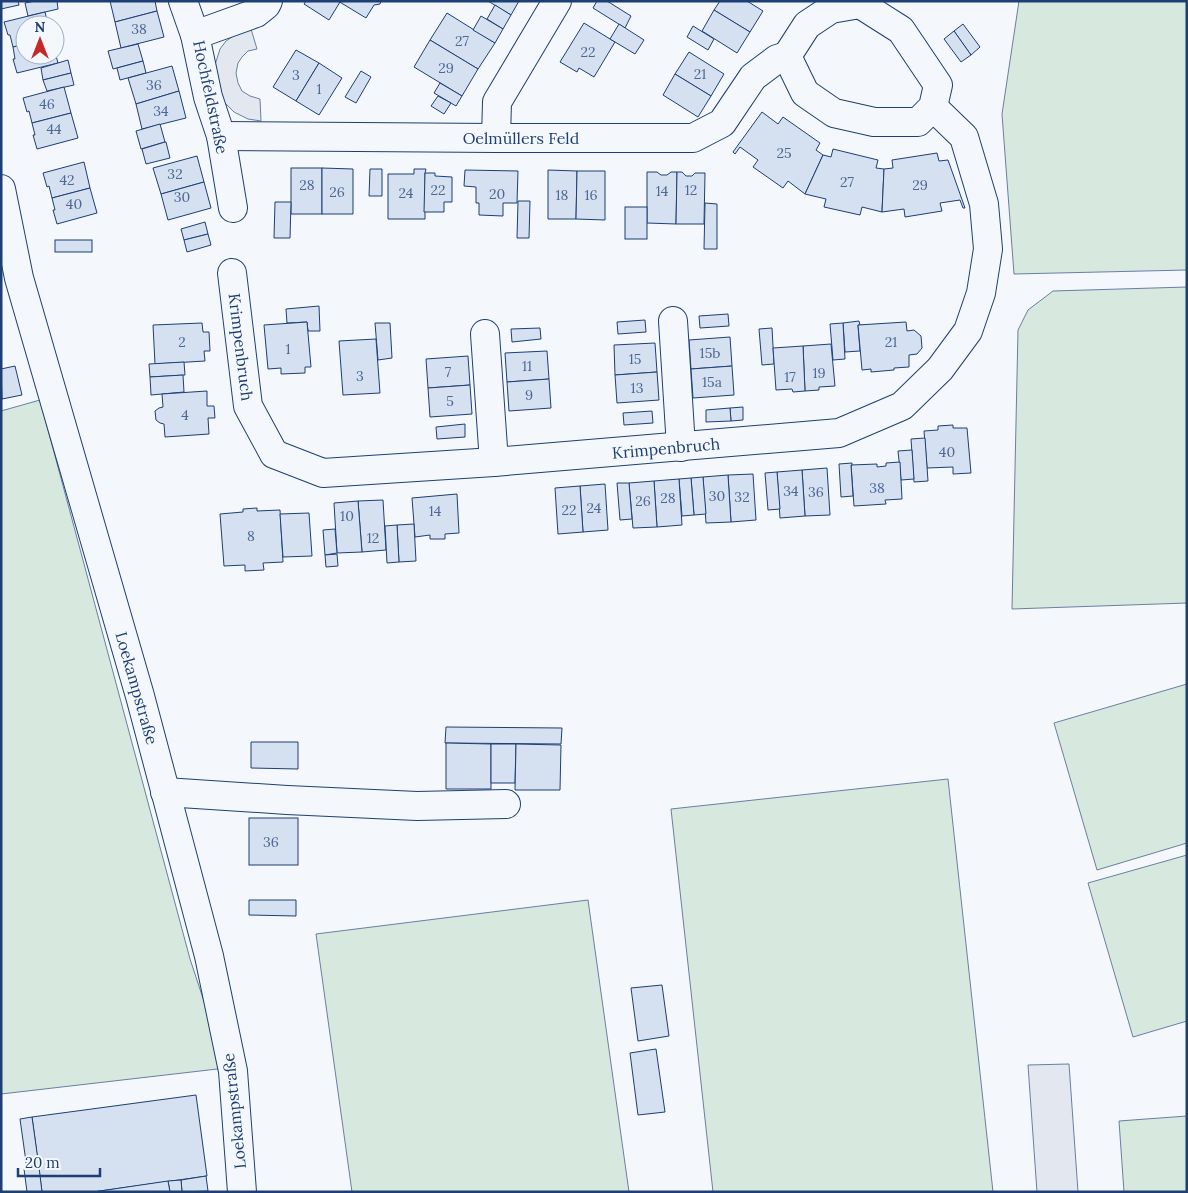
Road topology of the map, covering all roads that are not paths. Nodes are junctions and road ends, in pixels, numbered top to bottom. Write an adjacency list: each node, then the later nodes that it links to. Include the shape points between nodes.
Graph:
1 (183, 1): 5 (street)
2 (268, 1): 5 (street, Hochfeldstraße, via 256,14)
3 (557, 1): 9 (street, via 497,102)
4 (861, 3): 6 (street, via 831,9 807,25); 7 (street, via 901,30 938,84)
5 (194, 35): 8 (street, Hochfeldstraße)
6 (787, 56): 7 (street, via 805,93 834,112 874,122 918,122); 9 (street, Oelmüllers Feld, via 777,59 753,77 722,123 693,138)
7 (933, 107): 15 (street, Krimpenbruch, via 964,137 984,204 988,249 980,293 968,331 940,369 902,406 838,434)
8 (221, 136): 9 (street, Oelmüllers Feld); 11 (street, Hochfeldstraße)
9 (496, 138)
10 (1, 189): 17 (street, Loekampstraße, via 20,278)
11 (233, 208)
12 (232, 273): 16 (street, Krimpenbruch, via 248,406 274,454 323,473)
13 (673, 321): 15 (street)
14 (485, 334): 16 (street)
15 (681, 447): 16 (street, Krimpenbruch)
16 (494, 462)
17 (165, 792): 18 (street, via 417,806); 19 (street, Loekampstraße, via 209,956 233,1071)
18 (506, 804)
19 (242, 1192)

